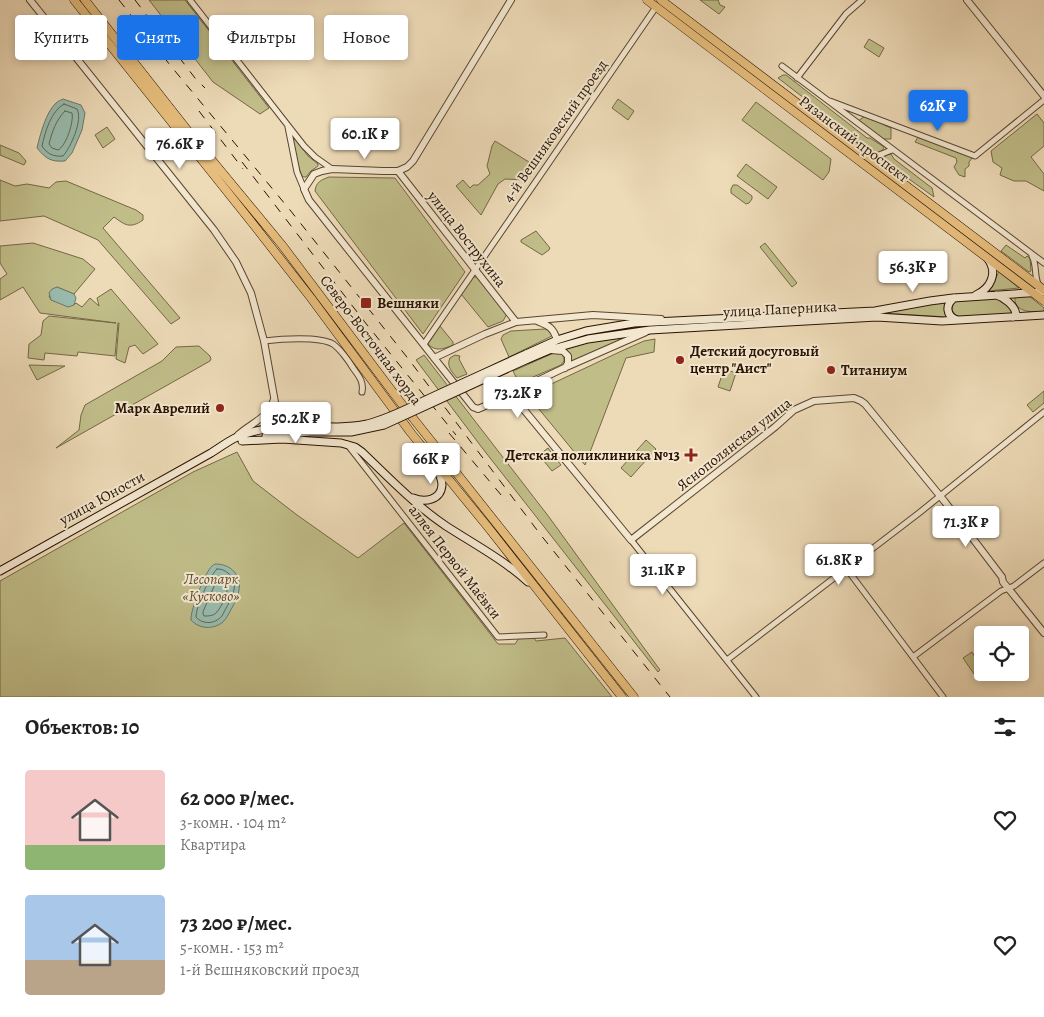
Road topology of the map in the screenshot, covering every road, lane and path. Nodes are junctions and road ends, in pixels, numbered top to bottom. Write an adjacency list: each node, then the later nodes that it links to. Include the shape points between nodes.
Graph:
1 (30, 0): 41 (street, via 229,251 247,282)
2 (74, 0): 56 (main road, Северо-Восточная хорда, via 265,239)
3 (85, 0): 70 (main road, Северо-Восточная хорда, via 259,216 401,403)
4 (190, 0): 17 (street)
5 (511, 0): 21 (street, via 413,161)
6 (647, 0): 10 (main road, Рязанский проспект)
7 (662, 0): 19 (main road, Рязанский проспект)
8 (862, 0): 12 (street, via 846,14)
9 (967, 0): 14 (street)
10 (656, 7): 24 (main road, Рязанский проспект); 26 (street, 4-й Вешняковский проезд)
11 (782, 66): 12 (street)
12 (796, 78): 13 (street)
13 (822, 97): 15 (street); 16 (street)
14 (1044, 98): 15 (street, via 975,156)
15 (857, 111): 16 (street)
16 (852, 119): 18 (street)
17 (288, 126): 20 (street, via 315,157); 22 (street, via 297,172)
18 (892, 150): 19 (street, via 876,157); 23 (street)
19 (867, 155): 27 (main road, Рязанский проспект)
20 (332, 169): 21 (street); 22 (street, via 314,174)
21 (398, 170): 26 (street, улица Вострухина)
22 (304, 189): 42 (street, via 308,200)
23 (1030, 254): 25 (street); 27 (street)
24 (986, 257): 28 (main road, Рязанский проспект); 30 (main road, via 992,264 992,277 986,288)
25 (1044, 263)
26 (475, 270): 38 (street, улица Вострухина); 42 (street, 4-й Вешняковский проезд)
27 (1042, 289): 28 (main road, улица Паперника)
28 (1033, 292): 29 (main road, улица Паперника); 32 (main road, Рязанский проспект)
29 (996, 294): 30 (main road, улица Паперника); 34 (main road, via 1015,310)
30 (972, 296): 31 (main road, улица Паперника)
31 (954, 298): 36 (main road, улица Паперника, via 876,311); 37 (main road, via 947,310 952,318)
32 (1044, 302)
33 (1044, 316): 34 (main road, улица Паперника)
34 (1013, 317): 37 (main road, улица Паперника)
35 (533, 320): 36 (street, via 593,315); 38 (street); 40 (street, via 550,326)
36 (679, 320): 40 (main road, улица Паперника, via 634,323)
37 (958, 320): 39 (main road, улица Паперника, via 877,317)
38 (516, 322): 45 (street)
39 (650, 330): 43 (main road, улица Паперника, via 588,338); 46 (street)
40 (557, 340): 44 (main road, улица Паперника)
41 (264, 342): 47 (street); 48 (street, via 305,339 334,345 361,380)
42 (424, 344): 45 (street)
43 (549, 350): 44 (main road, улица Паперника); 46 (street, via 568,356)
44 (527, 356): 52 (main road, улица Юности, bridge, via 384,425 351,432)
45 (434, 358): 49 (street, via 473,407 485,406)
46 (564, 368): 49 (street)
47 (274, 392): 50 (street); 54 (street, via 269,411 241,432)
48 (362, 392)
49 (511, 394): 59 (street)
50 (277, 408): 52 (street, via 290,422); 53 (street)
51 (1044, 412): 58 (street)
52 (309, 429): 53 (main road, улица Юности)
53 (281, 434): 54 (main road); 54 (main road, улица Юности, via 254,431); 55 (main road)
54 (239, 439): 62 (main road, улица Юности)
55 (346, 444): 57 (main road, via 362,452); 66 (street, аллея Первой Маёвки, via 498,637)
56 (433, 460): 57 (main road, via 442,482 438,494 423,501); 64 (main road, Северо-Восточная хорда)
57 (407, 495): 64 (main road, via 446,526 512,568)
58 (940, 496): 59 (street, Яснополянская улица, via 861,400 814,401 794,410); 61 (street); 63 (street)
59 (631, 540): 68 (street)
60 (1044, 563): 63 (street)
61 (846, 568): 67 (street); 68 (street)
62 (0, 571)
63 (1008, 588): 65 (street); 67 (street)
64 (540, 592): 69 (main road, Северо-Восточная хорда)
65 (1044, 633)
66 (544, 635)
67 (913, 657): 72 (street)
68 (727, 660): 71 (street)
69 (622, 697)
70 (634, 697)
71 (756, 697)
72 (943, 697)

